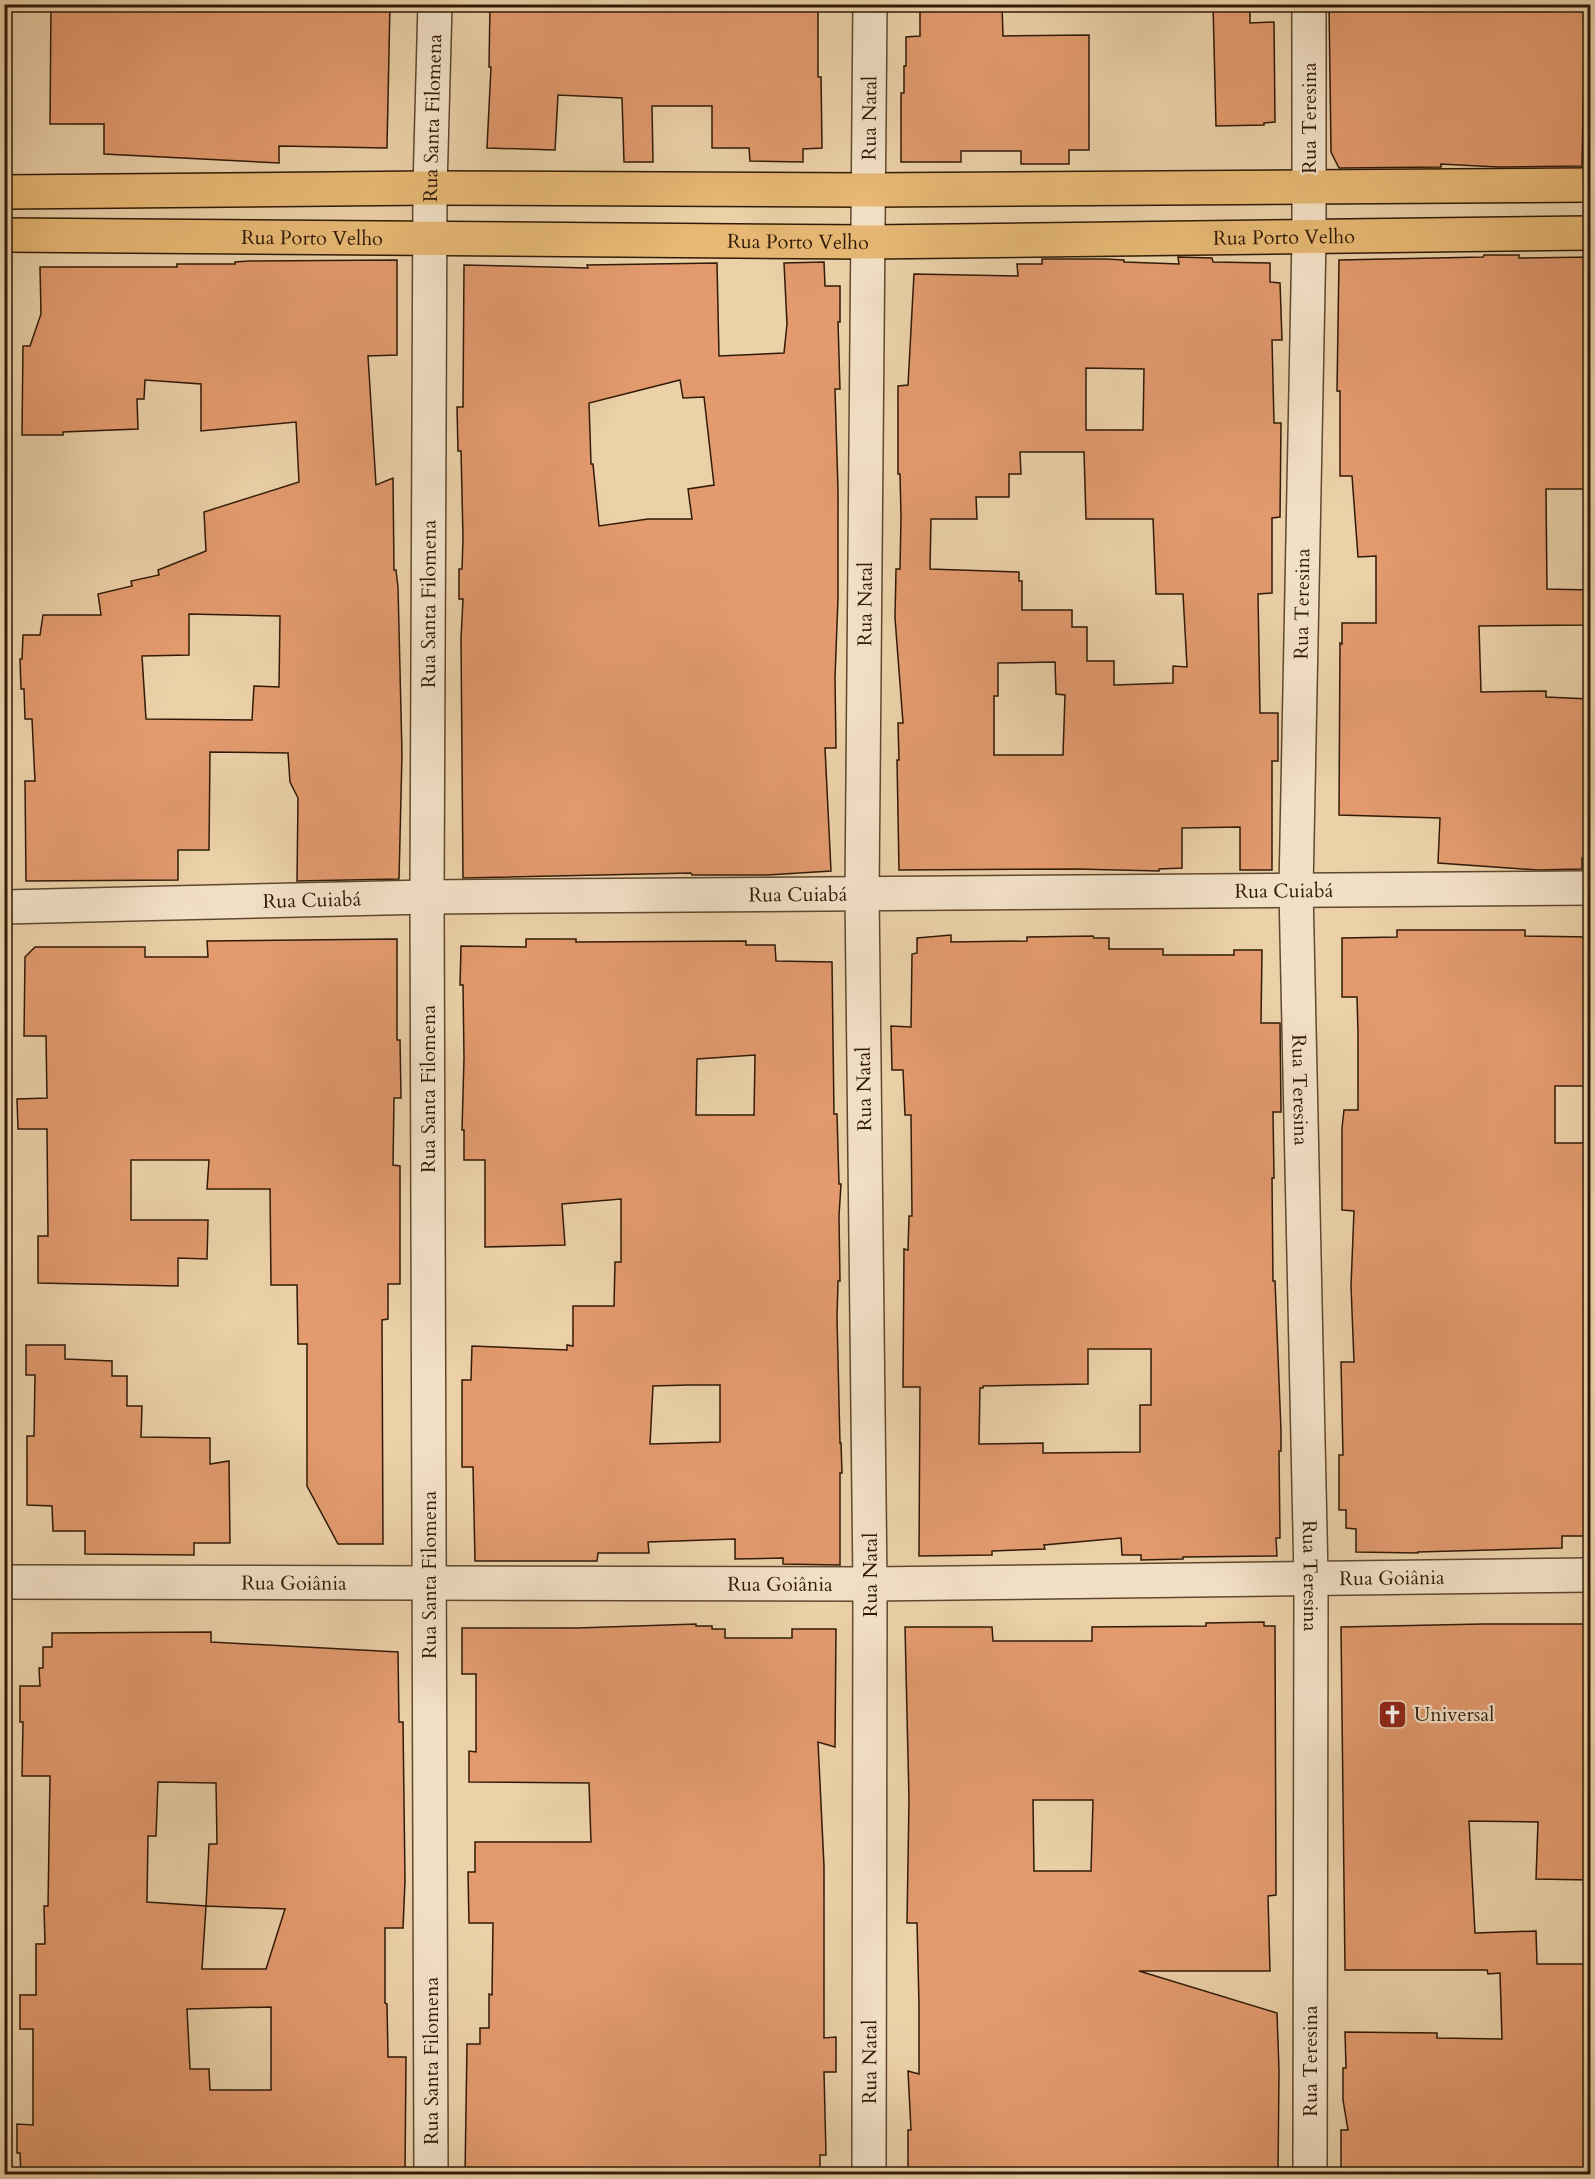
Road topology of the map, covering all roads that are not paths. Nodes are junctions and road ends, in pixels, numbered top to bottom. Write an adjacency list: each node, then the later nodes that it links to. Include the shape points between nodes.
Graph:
1 (435, 4): 5 (street, Rua Santa Filomena)
2 (870, 4): 7 (street, Rua Natal)
3 (1309, 4): 6 (street, Rua Teresina)
4 (1590, 185): 6 (main road)
5 (430, 188): 7 (main road); 8 (main road); 11 (street, Rua Santa Filomena)
6 (1310, 188): 7 (main road); 12 (street, Rua Teresina)
7 (868, 190): 13 (street, Rua Natal)
8 (4, 192)
9 (1590, 233): 12 (main road, Rua Porto Velho)
10 (4, 235): 11 (main road, Rua Porto Velho)
11 (431, 237): 13 (main road, Rua Porto Velho); 17 (street, Rua Santa Filomena)
12 (1309, 237): 13 (main road, Rua Porto Velho); 15 (street, Rua Teresina)
13 (869, 242): 16 (street, Rua Natal)
14 (1590, 888): 15 (street, Rua Cuiabá)
15 (1296, 890): 16 (street, Rua Cuiabá); 20 (street, Rua Teresina)
16 (862, 893): 17 (street, Rua Cuiabá); 23 (street, Rua Natal)
17 (427, 897): 18 (street, Rua Cuiabá); 21 (street, Rua Santa Filomena)
18 (4, 907)
19 (1590, 1575): 20 (street, Rua Goiânia)
20 (1311, 1578): 23 (street, Rua Goiânia); 26 (street, Rua Teresina)
21 (429, 1581): 22 (street, Rua Goiânia); 23 (street, Rua Goiânia); 24 (street, Rua Santa Filomena)
22 (4, 1582)
23 (870, 1584): 25 (street, Rua Natal)
24 (432, 2175)
25 (869, 2175)
26 (1310, 2175)

